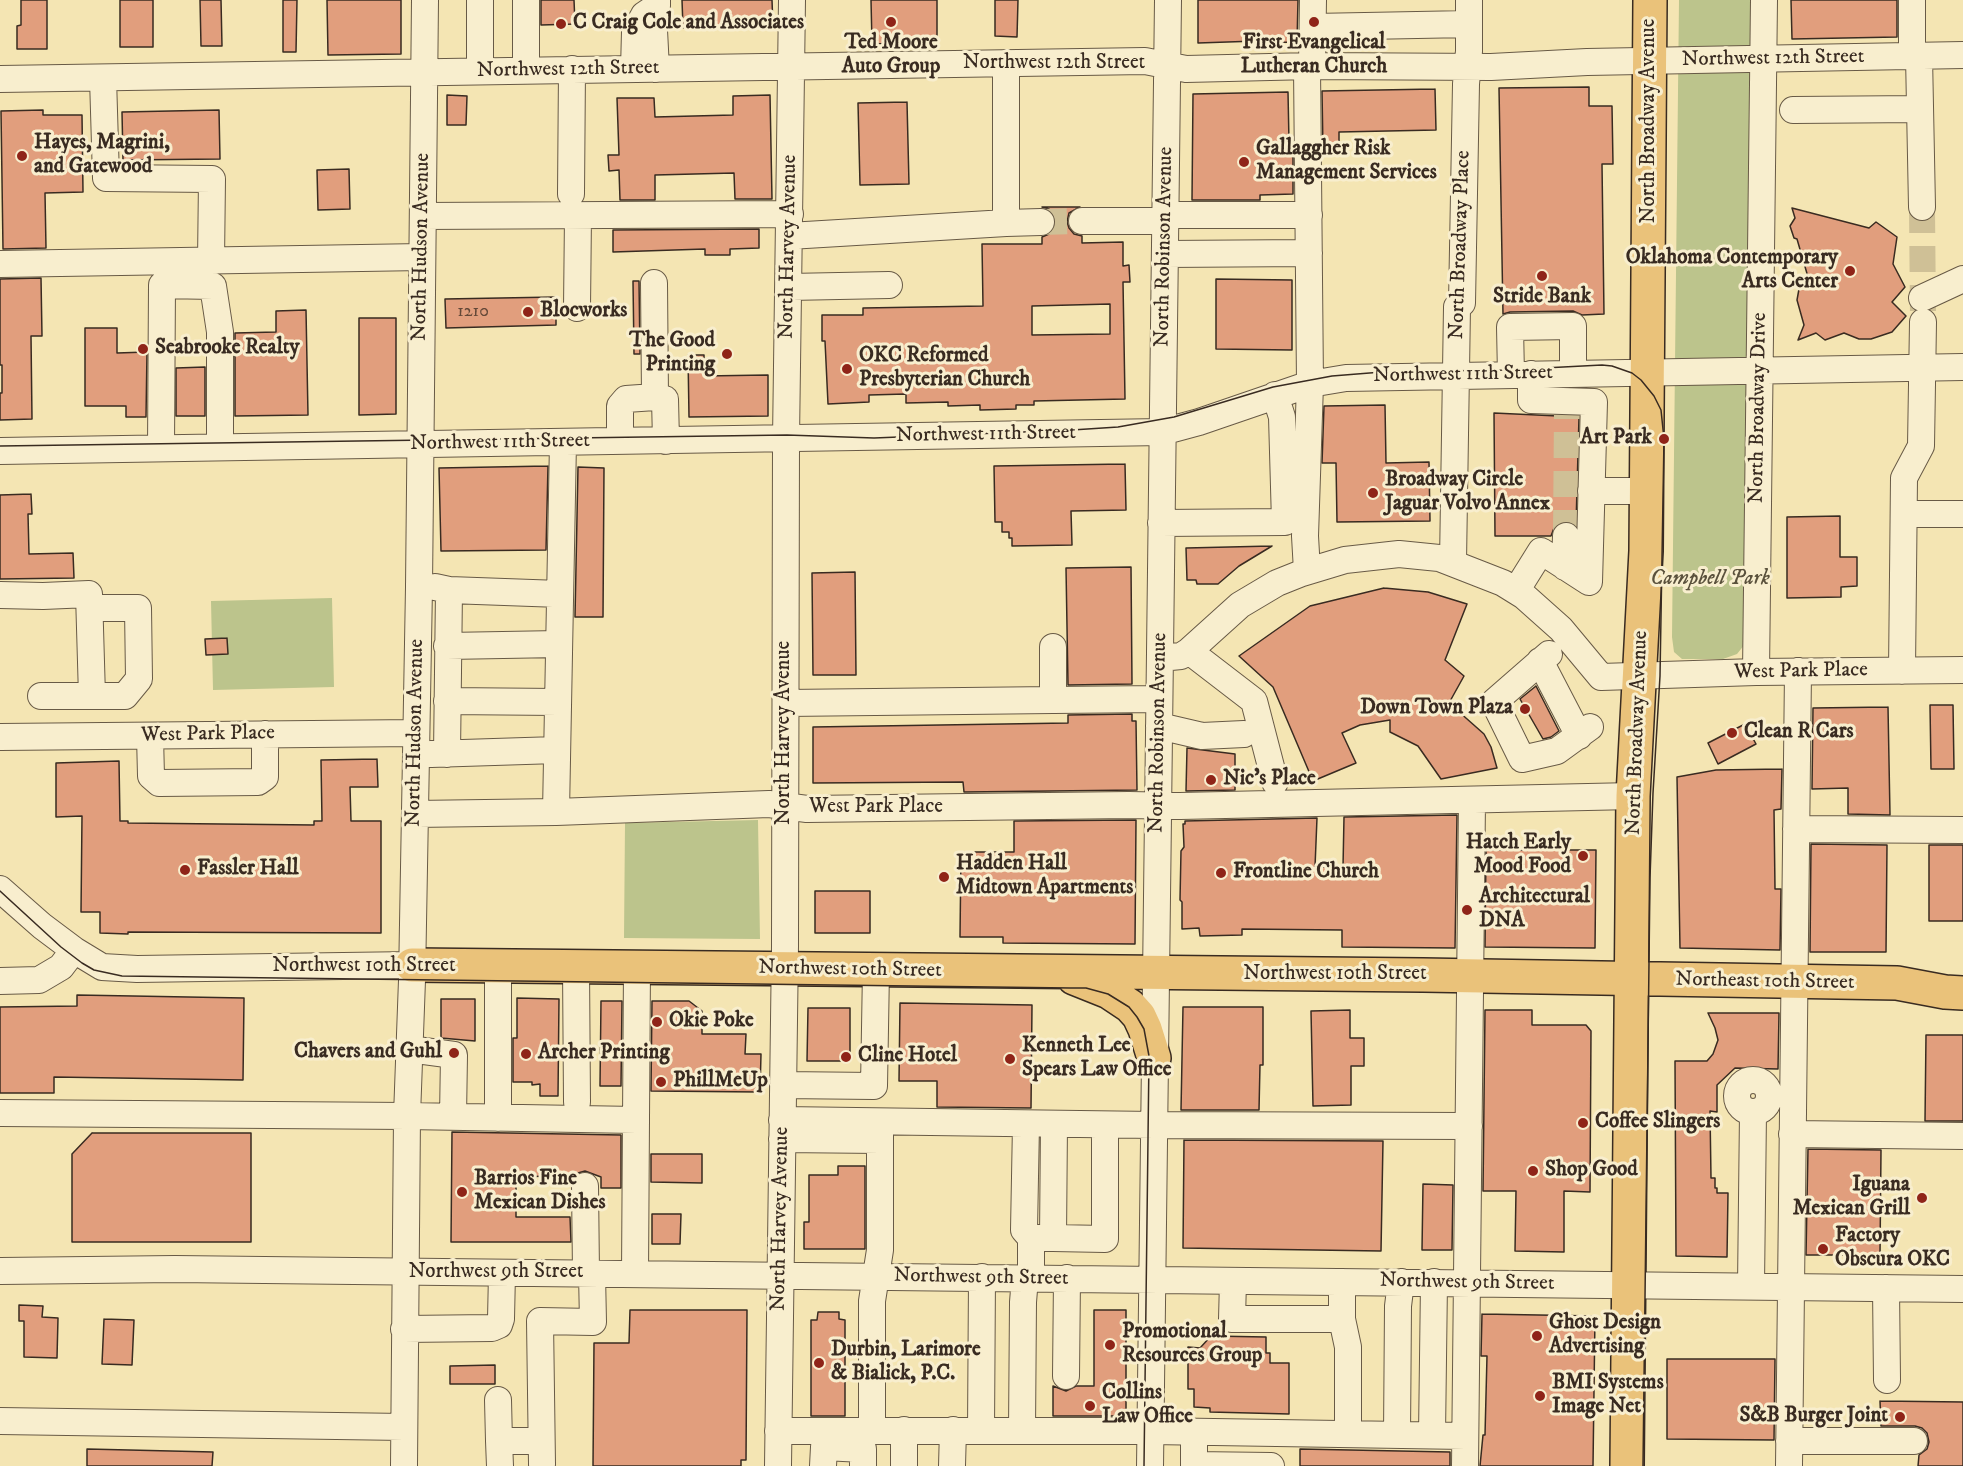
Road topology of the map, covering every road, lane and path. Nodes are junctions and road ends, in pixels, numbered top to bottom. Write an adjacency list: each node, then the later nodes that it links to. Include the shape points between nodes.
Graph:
1 (425, 0): 26 (street, North Hudson Avenue)
2 (480, 0): 25 (street)
3 (526, 0): 24 (street)
4 (792, 0): 18 (street, North Harvey Avenue)
5 (1168, 0): 19 (street, North Robinson Avenue)
6 (1313, 0): 12 (street)
7 (1650, 0): 16 (main road, North Broadway Avenue)
8 (1764, 0): 15 (street, North Broadway Drive)
9 (1912, 0): 14 (street)
10 (651, 8): 23 (street, via 654,30)
11 (1469, 12): 12 (street); 20 (street, North Broadway Place)
12 (1313, 27): 21 (street)
13 (1963, 55): 14 (street, Northwest 12th Street)
14 (1916, 56): 15 (street, Northwest 12th Street); 29 (street)
15 (1764, 59): 16 (street, Northwest 12th Street); 52 (street, North Broadway Drive)
16 (1651, 61): 20 (street, Northwest 12th Street); 53 (main road, North Broadway Avenue)
17 (1006, 63): 18 (street, Northwest 12th Street); 19 (street, Northwest 12th Street, via 1144,62); 36 (street)
18 (791, 66): 23 (street, Northwest 12th Street); 39 (street, North Harvey Avenue)
19 (1167, 66): 21 (street, Northwest 12th Street); 35 (street, North Robinson Avenue)
20 (1468, 66): 21 (street, Northwest 12th Street); 56 (street, North Broadway Place, via 1462,303 1456,307)
21 (1310, 67): 33 (street)
22 (572, 69): 23 (street, Northwest 12th Street); 24 (street, Northwest 12th Street); 31 (street)
23 (645, 69)
24 (526, 70): 25 (street, Northwest 12th Street)
25 (480, 71): 26 (street, Northwest 12th Street)
26 (424, 72): 27 (street, Northwest 12th Street); 34 (street, North Hudson Avenue)
27 (103, 78): 28 (street, Northwest 12th Street); 43 (street, via 106,178 212,179)
28 (0, 79)
29 (1920, 109): 30 (street); 32 (street)
30 (1793, 110)
31 (575, 205): 34 (street); 39 (street); 49 (street)
32 (1922, 207)
33 (1309, 215): 35 (street); 41 (street)
34 (423, 216): 42 (street, North Hudson Avenue)
35 (1165, 218): 38 (street); 40 (street, North Robinson Avenue)
36 (1006, 222): 37 (street); 39 (street)
37 (1041, 222)
38 (1082, 222)
39 (790, 225): 48 (street, North Harvey Avenue)
40 (1165, 254): 41 (street); 61 (street, North Robinson Avenue)
41 (1309, 254): 57 (street)
42 (422, 257): 43 (street); 66 (street, North Hudson Avenue)
43 (211, 261): 44 (street)
44 (0, 264)
45 (1963, 279): 51 (street, via 1922,310)
46 (654, 283): 58 (street)
47 (889, 285): 48 (street)
48 (789, 287): 62 (street, North Harvey Avenue)
49 (577, 308)
50 (1963, 367): 51 (street, Northwest 11th Street)
51 (1923, 368): 52 (street, Northwest 11th Street); 72 (street, via 1921,446 1904,478)
52 (1760, 371): 53 (street, Northwest 11th Street); 94 (street, North Broadway Drive)
53 (1648, 373): 54 (street, Northwest 11th Street); 71 (main road, North Broadway Avenue)
54 (1573, 374): 55 (street, Northwest 11th Street); 55 (street, via 1573,326 1510,327)
55 (1521, 375): 56 (street, Northwest 11th Street); 70 (street, via 1531,400 1567,407 1594,402)
56 (1456, 376): 57 (street, Northwest 11th Street, via 1358,377); 77 (street, North Broadway Place)
57 (1310, 384): 59 (street, Northwest 11th Street); 60 (street)
58 (655, 397): 63 (street, via 626,399 620,406); 64 (street, via 665,399)
59 (1279, 406): 60 (street); 61 (street, Northwest 11th Street); 75 (street)
60 (1309, 412): 75 (street)
61 (1162, 432): 62 (street, Northwest 11th Street); 74 (street, North Robinson Avenue)
62 (786, 439): 64 (street, Northwest 11th Street); 102 (street, North Harvey Avenue)
63 (620, 441): 64 (street, Northwest 11th Street); 65 (street, Northwest 11th Street)
64 (666, 441)
65 (563, 442): 66 (street, Northwest 11th Street); 83 (street)
66 (420, 444): 67 (street, Northwest 11th Street); 80 (street, North Hudson Avenue)
67 (220, 447): 68 (street, Northwest 11th Street); 68 (street, via 219,333 213,286 162,285)
68 (161, 448): 69 (street, Northwest 11th Street)
69 (0, 451)
70 (1592, 491): 71 (street); 78 (street, via 1589,582)
71 (1647, 491): 95 (main road, North Broadway Avenue)
72 (1904, 514): 73 (street); 93 (street)
73 (1963, 514)
74 (1161, 523): 75 (street); 90 (street, North Robinson Avenue)
75 (1295, 529): 79 (street)
76 (1566, 536): 78 (street)
77 (1453, 562): 79 (street, via 1399,554 1345,560); 82 (street)
78 (1565, 567): 82 (street, via 1534,546)
79 (1307, 571): 89 (street, via 1240,605)
80 (419, 587): 81 (street); 109 (street, North Hudson Avenue)
81 (449, 590): 83 (street); 87 (street)
82 (1516, 591): 95 (street, West Park Place, via 1561,629 1601,677)
83 (560, 594): 86 (street)
84 (0, 595): 85 (street, via 89,594)
85 (90, 609): 97 (street); 97 (street, via 138,608 139,679 125,696)
86 (559, 644): 87 (street); 101 (street)
87 (447, 646): 99 (street)
88 (1053, 647): 100 (street)
89 (1189, 651): 90 (street); 112 (street, via 1254,701)
90 (1160, 658): 98 (street, North Robinson Avenue)
91 (1963, 670): 93 (street, West Park Place)
92 (1798, 671): 93 (street, West Park Place); 94 (street, West Park Place); 119 (street)
93 (1902, 671)
94 (1756, 672): 95 (street, West Park Place)
95 (1640, 676): 113 (main road, North Broadway Avenue)
96 (41, 696): 97 (street)
97 (93, 696)
98 (1159, 699): 100 (street); 103 (street, North Robinson Avenue)
99 (447, 700): 101 (street); 111 (street)
100 (1053, 700): 102 (street)
101 (558, 702): 110 (street)
102 (786, 704): 115 (street, North Harvey Avenue)
103 (1159, 726): 106 (street, via 1202,736); 116 (street, North Robinson Avenue)
104 (1585, 731): 104 (street, via 1544,658 1494,702 1522,759 1557,751)
105 (265, 734): 107 (street, West Park Place); 107 (street, via 265,777 247,783 159,783 151,776); 109 (street, West Park Place)
106 (1244, 734)
107 (150, 736): 108 (street, West Park Place)
108 (0, 737)
109 (416, 743): 111 (street, West Park Place); 118 (street, North Hudson Avenue)
110 (557, 750): 111 (street, West Park Place); 117 (street)
111 (447, 754)
112 (1275, 782)
113 (1633, 796): 114 (street, West Park Place); 134 (main road, North Broadway Avenue)
114 (1472, 801): 116 (street, West Park Place, via 1387,795); 133 (street)
115 (785, 805): 116 (street, West Park Place, via 807,809); 117 (street, West Park Place); 128 (street, North Harvey Avenue)
116 (1158, 805): 131 (street, North Robinson Avenue)
117 (556, 812): 118 (street, West Park Place)
118 (415, 814): 124 (street, North Hudson Avenue)
119 (1796, 829): 120 (street); 136 (street)
120 (1963, 830)
121 (0, 872): 123 (street, Northwest 10th Street)
122 (0, 889): 123 (street, Northwest 10th Street)
123 (73, 950): 124 (street, Northwest 10th Street, via 102,967 121,969); 135 (street, via 61,967 39,980)
124 (412, 965): 125 (main road, Northwest 10th Street); 139 (street, North Hudson Avenue)
125 (498, 966): 126 (main road, Northwest 10th Street); 147 (street)
126 (576, 967): 127 (main road, Northwest 10th Street); 142 (street)
127 (636, 968): 128 (main road, Northwest 10th Street); 148 (street)
128 (784, 969): 129 (main road, Northwest 10th Street); 141 (street, North Harvey Avenue)
129 (876, 970): 130 (main road, Northwest 10th Street); 141 (street, via 874,1086)
130 (1059, 972): 131 (main road, Northwest 10th Street); 140 (main road, via 1109,992 1130,1006 1139,1016)
131 (1156, 974): 133 (main road, Northwest 10th Street); 140 (street, North Robinson Avenue)
132 (1963, 974): 137 (main road, Northeast 10th Street)
133 (1470, 976): 134 (main road, Northwest 10th Street); 153 (street)
134 (1632, 980): 136 (main road, Northeast 10th Street); 176 (main road, North Broadway Avenue)
135 (0, 981)
136 (1794, 982): 137 (main road, Northeast 10th Street); 143 (street)
137 (1897, 983): 138 (main road, Northeast 10th Street)
138 (1963, 993)
139 (410, 1049): 145 (street, North Hudson Avenue); 146 (street, via 454,1055)
140 (1155, 1058): 152 (street, North Robinson Avenue)
141 (783, 1085): 154 (street, North Harvey Avenue)
142 (576, 1102)
143 (1772, 1102): 156 (street); 177 (street)
144 (0, 1113): 145 (street)
145 (407, 1116): 146 (street); 161 (street, North Hudson Avenue)
146 (453, 1117): 147 (street)
147 (498, 1118): 148 (street)
148 (636, 1120): 164 (street)
149 (1026, 1124): 150 (street); 155 (street); 159 (street, via 1024,1230)
150 (1054, 1124): 151 (street); 159 (street)
151 (1105, 1125): 152 (street); 159 (street, via 1105,1239)
152 (1154, 1125): 153 (street); 170 (street, North Robinson Avenue)
153 (1469, 1126): 175 (street)
154 (782, 1130): 155 (street); 165 (street, North Harvey Avenue)
155 (880, 1131): 166 (street, via 880,1250)
156 (1792, 1134): 157 (street); 178 (street)
157 (1963, 1136)
158 (585, 1186): 163 (street)
159 (1042, 1238): 168 (street)
160 (0, 1271): 161 (street, Northwest 9th Street)
161 (405, 1272): 162 (street, Northwest 9th Street); 182 (street, North Hudson Avenue)
162 (502, 1273): 163 (street, Northwest 9th Street); 182 (street, via 499,1325)
163 (589, 1273): 164 (street, Northwest 9th Street); 202 (street, via 593,1322 540,1321 542,1453)
164 (635, 1273): 165 (street, Northwest 9th Street)
165 (781, 1275): 166 (street, Northwest 9th Street); 190 (street, North Harvey Avenue)
166 (876, 1276): 167 (street, Northwest 9th Street); 188 (street, via 872,1301)
167 (982, 1277): 168 (street, Northwest 9th Street); 192 (street)
168 (1028, 1278): 169 (street, Northwest 9th Street); 193 (street, via 1023,1302)
169 (1067, 1278): 170 (street, Northwest 9th Street); 183 (street)
170 (1152, 1280): 171 (street, Northwest 9th Street); 194 (street, North Robinson Avenue)
171 (1233, 1281): 172 (street, Northwest 9th Street); 181 (street, via 1233,1319)
172 (1342, 1282): 173 (street, Northwest 9th Street); 181 (street)
173 (1401, 1282): 174 (street, Northwest 9th Street); 197 (street)
174 (1434, 1282): 175 (street, Northwest 9th Street); 198 (street)
175 (1467, 1283): 176 (street, Northwest 9th Street); 199 (street)
176 (1629, 1285): 177 (street, Northwest 9th Street); 212 (main road, North Broadway Avenue)
177 (1751, 1286): 178 (street, Northwest 9th Street)
178 (1791, 1287): 179 (street, Northwest 9th Street); 201 (street)
179 (1886, 1288): 180 (street, Northwest 9th Street); 184 (street)
180 (1963, 1288)
181 (1342, 1320): 196 (street, via 1348,1347)
182 (404, 1329): 187 (street, North Hudson Avenue)
183 (1066, 1376)
184 (1887, 1380)
185 (498, 1400): 202 (street)
186 (0, 1421): 187 (street)
187 (404, 1426): 203 (street, North Hudson Avenue)
188 (872, 1430): 189 (street); 190 (street)
189 (904, 1430): 191 (street); 207 (street)
190 (778, 1431): 204 (street, North Harvey Avenue)
191 (953, 1431): 192 (street); 208 (street)
192 (981, 1431): 193 (street)
193 (1022, 1431): 194 (street)
194 (1151, 1431): 195 (street); 209 (street, North Robinson Avenue)
195 (1194, 1432): 196 (street); 210 (street, via 1194,1465)
196 (1348, 1434): 197 (street)
197 (1397, 1435): 198 (street)
198 (1432, 1435): 199 (street)
199 (1465, 1436): 211 (street)
200 (1914, 1441): 201 (street)
201 (1789, 1453)
202 (500, 1454)
203 (404, 1466)
204 (778, 1466)
205 (823, 1466): 206 (street, via 824,1448 863,1449)
206 (863, 1466)
207 (904, 1466)
208 (952, 1466)
209 (1150, 1466)
210 (1271, 1466)
211 (1465, 1466)
212 (1627, 1466)

